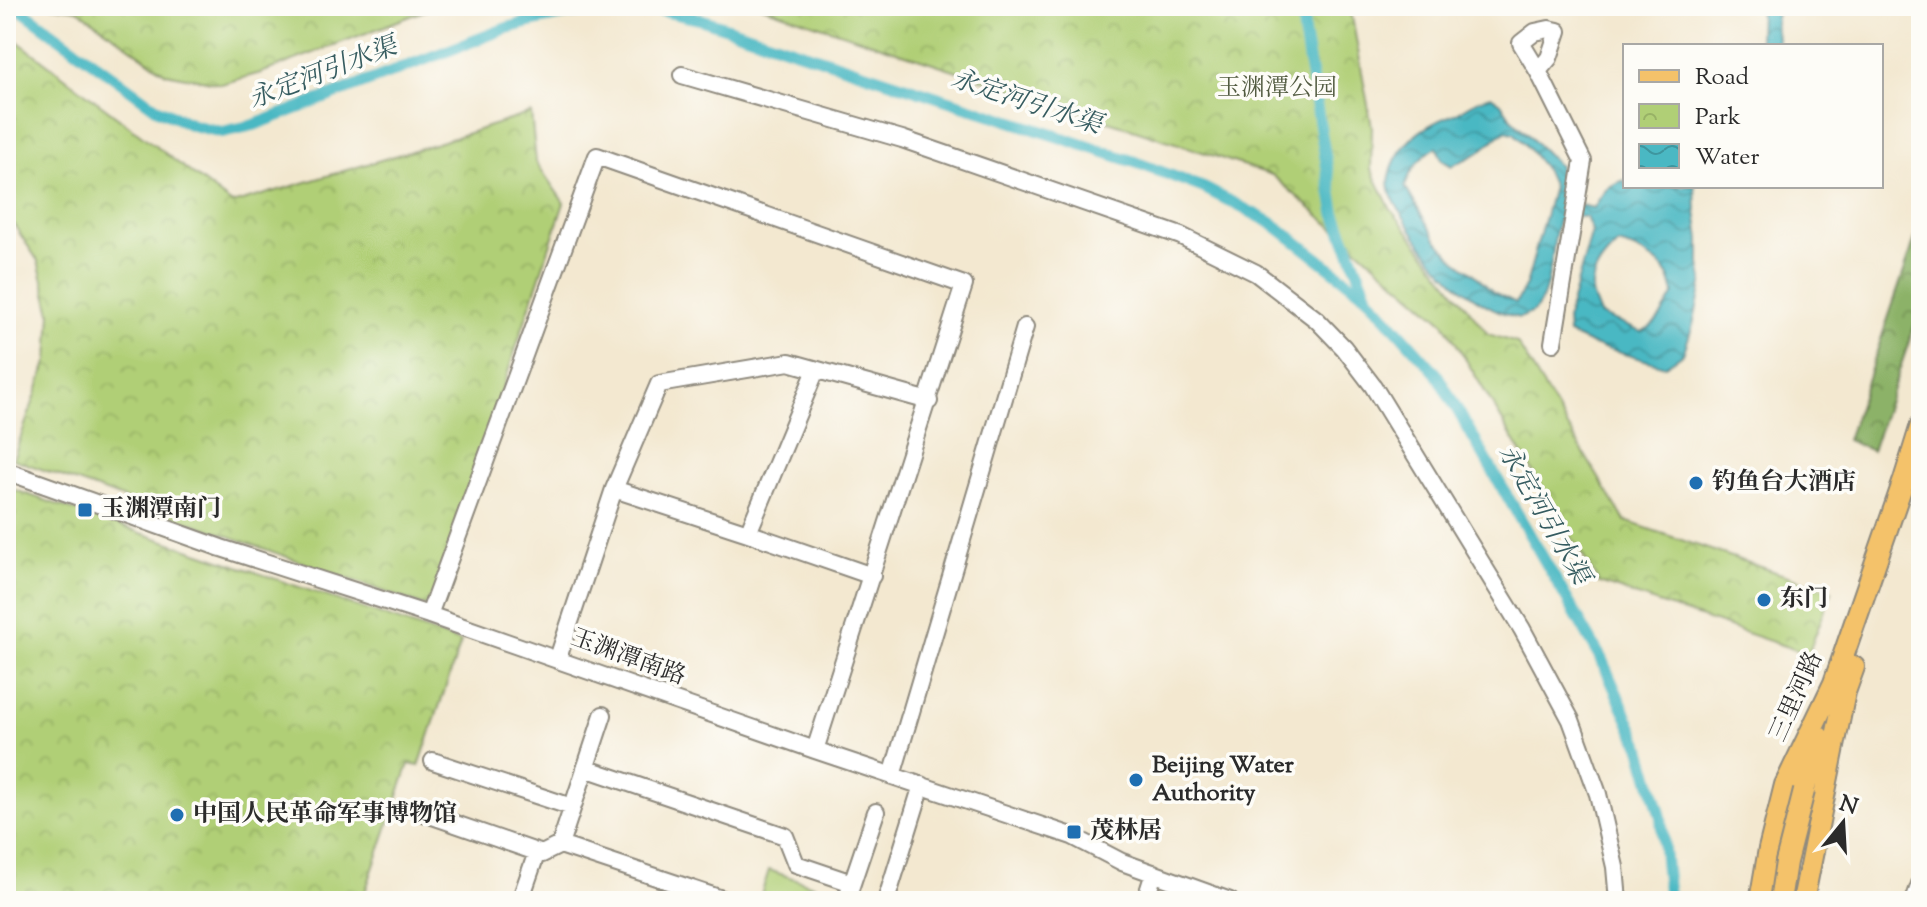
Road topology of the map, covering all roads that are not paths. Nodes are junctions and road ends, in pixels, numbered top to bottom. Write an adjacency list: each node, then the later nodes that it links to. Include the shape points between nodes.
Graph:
1 (1538, 71): 4 (street, via 1583,161)
2 (682, 75): 37 (street, via 902,139 1181,236 1256,273 1317,320 1373,386 1522,629 1571,720 1598,794)
3 (1025, 327): 20 (street)
4 (1553, 343)
5 (816, 370): 6 (street); 10 (street, via 789,362 659,384); 11 (street)
6 (929, 401): 12 (street); 13 (street, via 964,285 597,156)
7 (1921, 425): 9 (main road, 三里河路)
8 (6, 471): 13 (street, 玉渊潭南路)
9 (1916, 480): 15 (main road, 三里河路)
10 (614, 489): 11 (street); 14 (street)
11 (748, 533): 12 (street)
12 (872, 576): 17 (street)
13 (429, 615): 14 (street, 玉渊潭南路)
14 (558, 658): 17 (street, 玉渊潭南路)
15 (1840, 687): 38 (main road, 三里河路, via 1785,785); 39 (main road, bridge, via 1804,791); 40 (main road, 三里河路)
16 (603, 715): 19 (street)
17 (815, 750): 20 (street, 玉渊潭南路)
18 (433, 761): 22 (street)
19 (585, 768): 22 (street); 29 (street, via 785,836 796,864)
20 (892, 776): 21 (street, 玉渊潭南路)
21 (922, 785): 27 (street, 玉渊潭南路, via 1072,836); 34 (street)
22 (572, 807): 25 (street)
23 (418, 811): 26 (street)
24 (876, 812): 29 (street)
25 (560, 845): 26 (street); 30 (street)
26 (537, 852): 31 (street)
27 (1154, 873): 35 (street); 36 (street, 玉渊潭南路)
28 (1921, 881): 41 (street)
29 (852, 883): 33 (street)
30 (704, 897): 32 (street)
31 (520, 901)
32 (728, 901)
33 (846, 901)
34 (886, 901)
35 (1145, 901)
36 (1230, 901)
37 (1618, 901)
38 (1760, 901)
39 (1780, 901)
40 (1803, 901)
41 (1914, 901)

